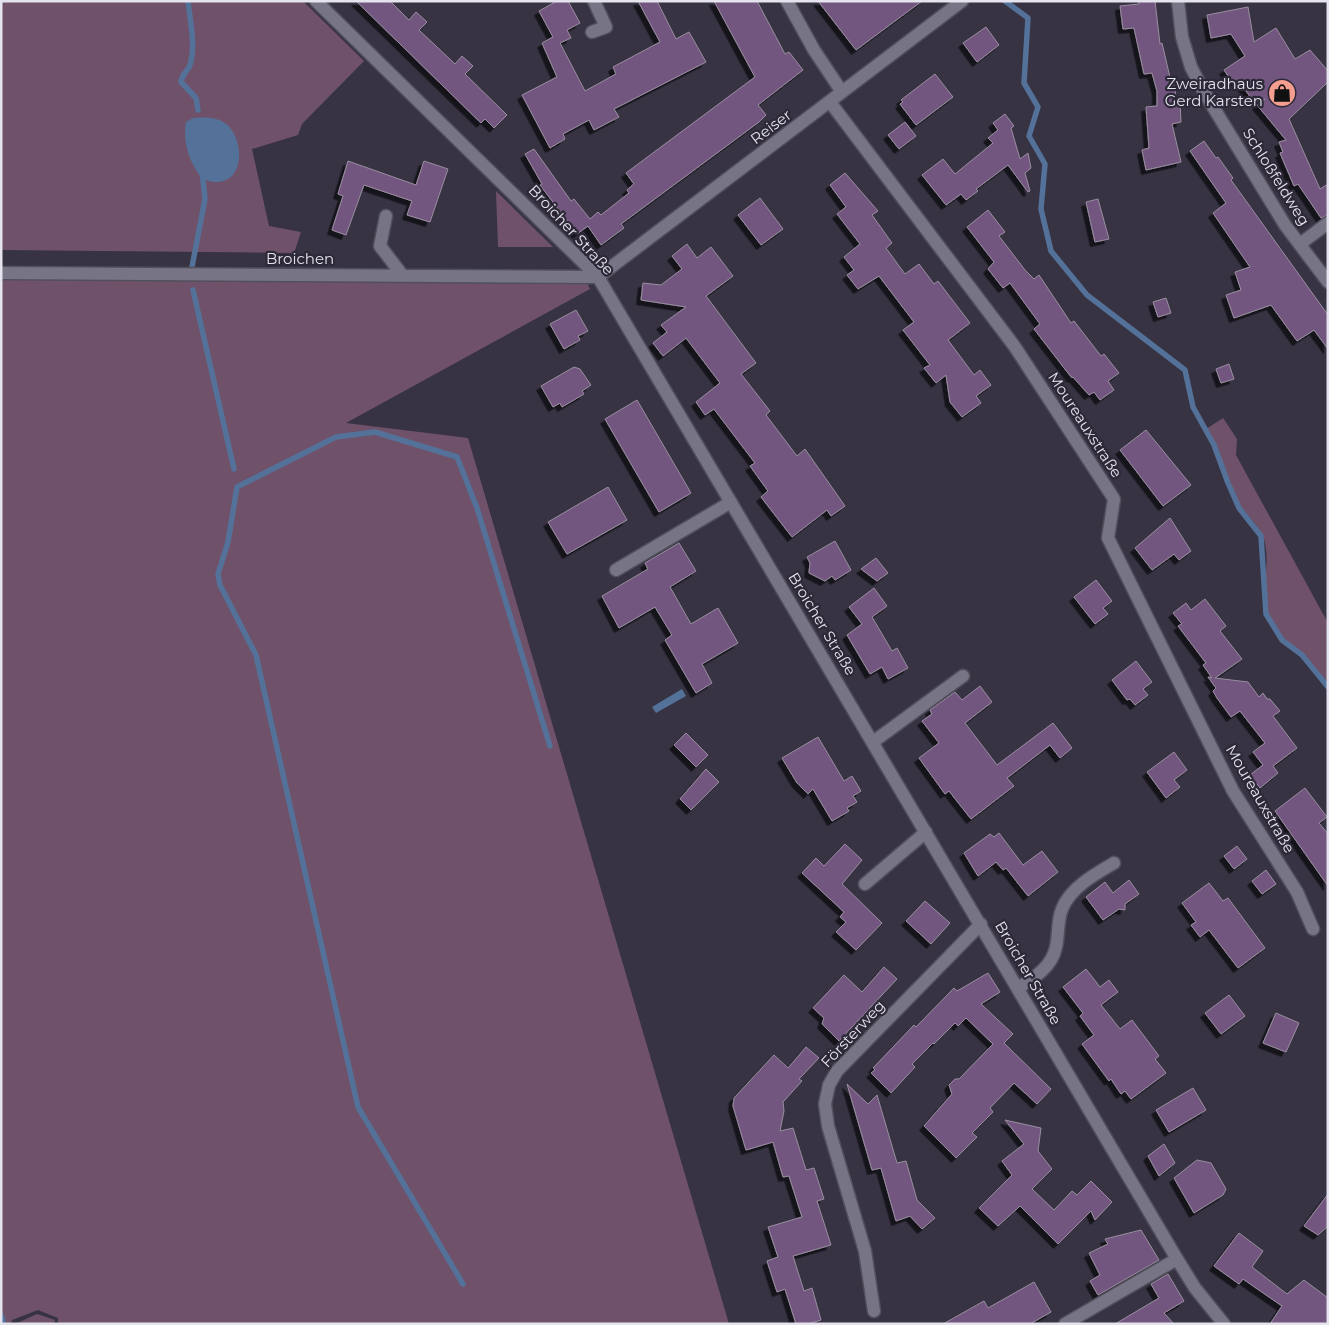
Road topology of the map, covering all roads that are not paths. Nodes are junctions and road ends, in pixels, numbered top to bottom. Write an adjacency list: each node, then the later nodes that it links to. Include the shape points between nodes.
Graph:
1 (316, 1): 14 (street, Broicher Straße)
2 (594, 1): 6 (street, via 606,26)
3 (787, 1): 7 (street)
4 (962, 1): 7 (street, Reiser)
5 (1178, 1): 11 (street, Schloßfeldweg, via 1182,37 1191,67 1280,217)
6 (592, 32)
7 (842, 92): 8 (street, Reiser)
8 (830, 102): 14 (street, Reiser); 24 (street, Moureauxstraße, via 1015,348 1114,499 1108,538 1233,791 1297,892)
9 (386, 216): 13 (street, via 380,246)
10 (1328, 223): 11 (street)
11 (1300, 244): 15 (street, Schloßfeldweg)
12 (1, 273): 13 (street, Broichen)
13 (403, 276): 14 (street, Broichen)
14 (598, 278): 16 (street, Broicher Straße)
15 (1328, 282)
16 (731, 502): 17 (street); 19 (street, Broicher Straße)
17 (616, 570)
18 (963, 676): 19 (street)
19 (873, 742): 20 (street, Broicher Straße)
20 (926, 832): 22 (street); 23 (street, Broicher Straße)
21 (1114, 863): 25 (street, via 1076,888 1063,907 1052,959 1043,970)
22 (865, 884)
23 (981, 924): 25 (street, Broicher Straße); 27 (street, Försterweg, via 837,1071 829,1085 825,1104 828,1126 865,1251)
24 (1313, 929)
25 (1018, 988): 26 (street, Broicher Straße)
26 (1177, 1259): 28 (street); 29 (street, Broicher Straße)
27 (874, 1311)
28 (1065, 1324)
29 (1224, 1324)

